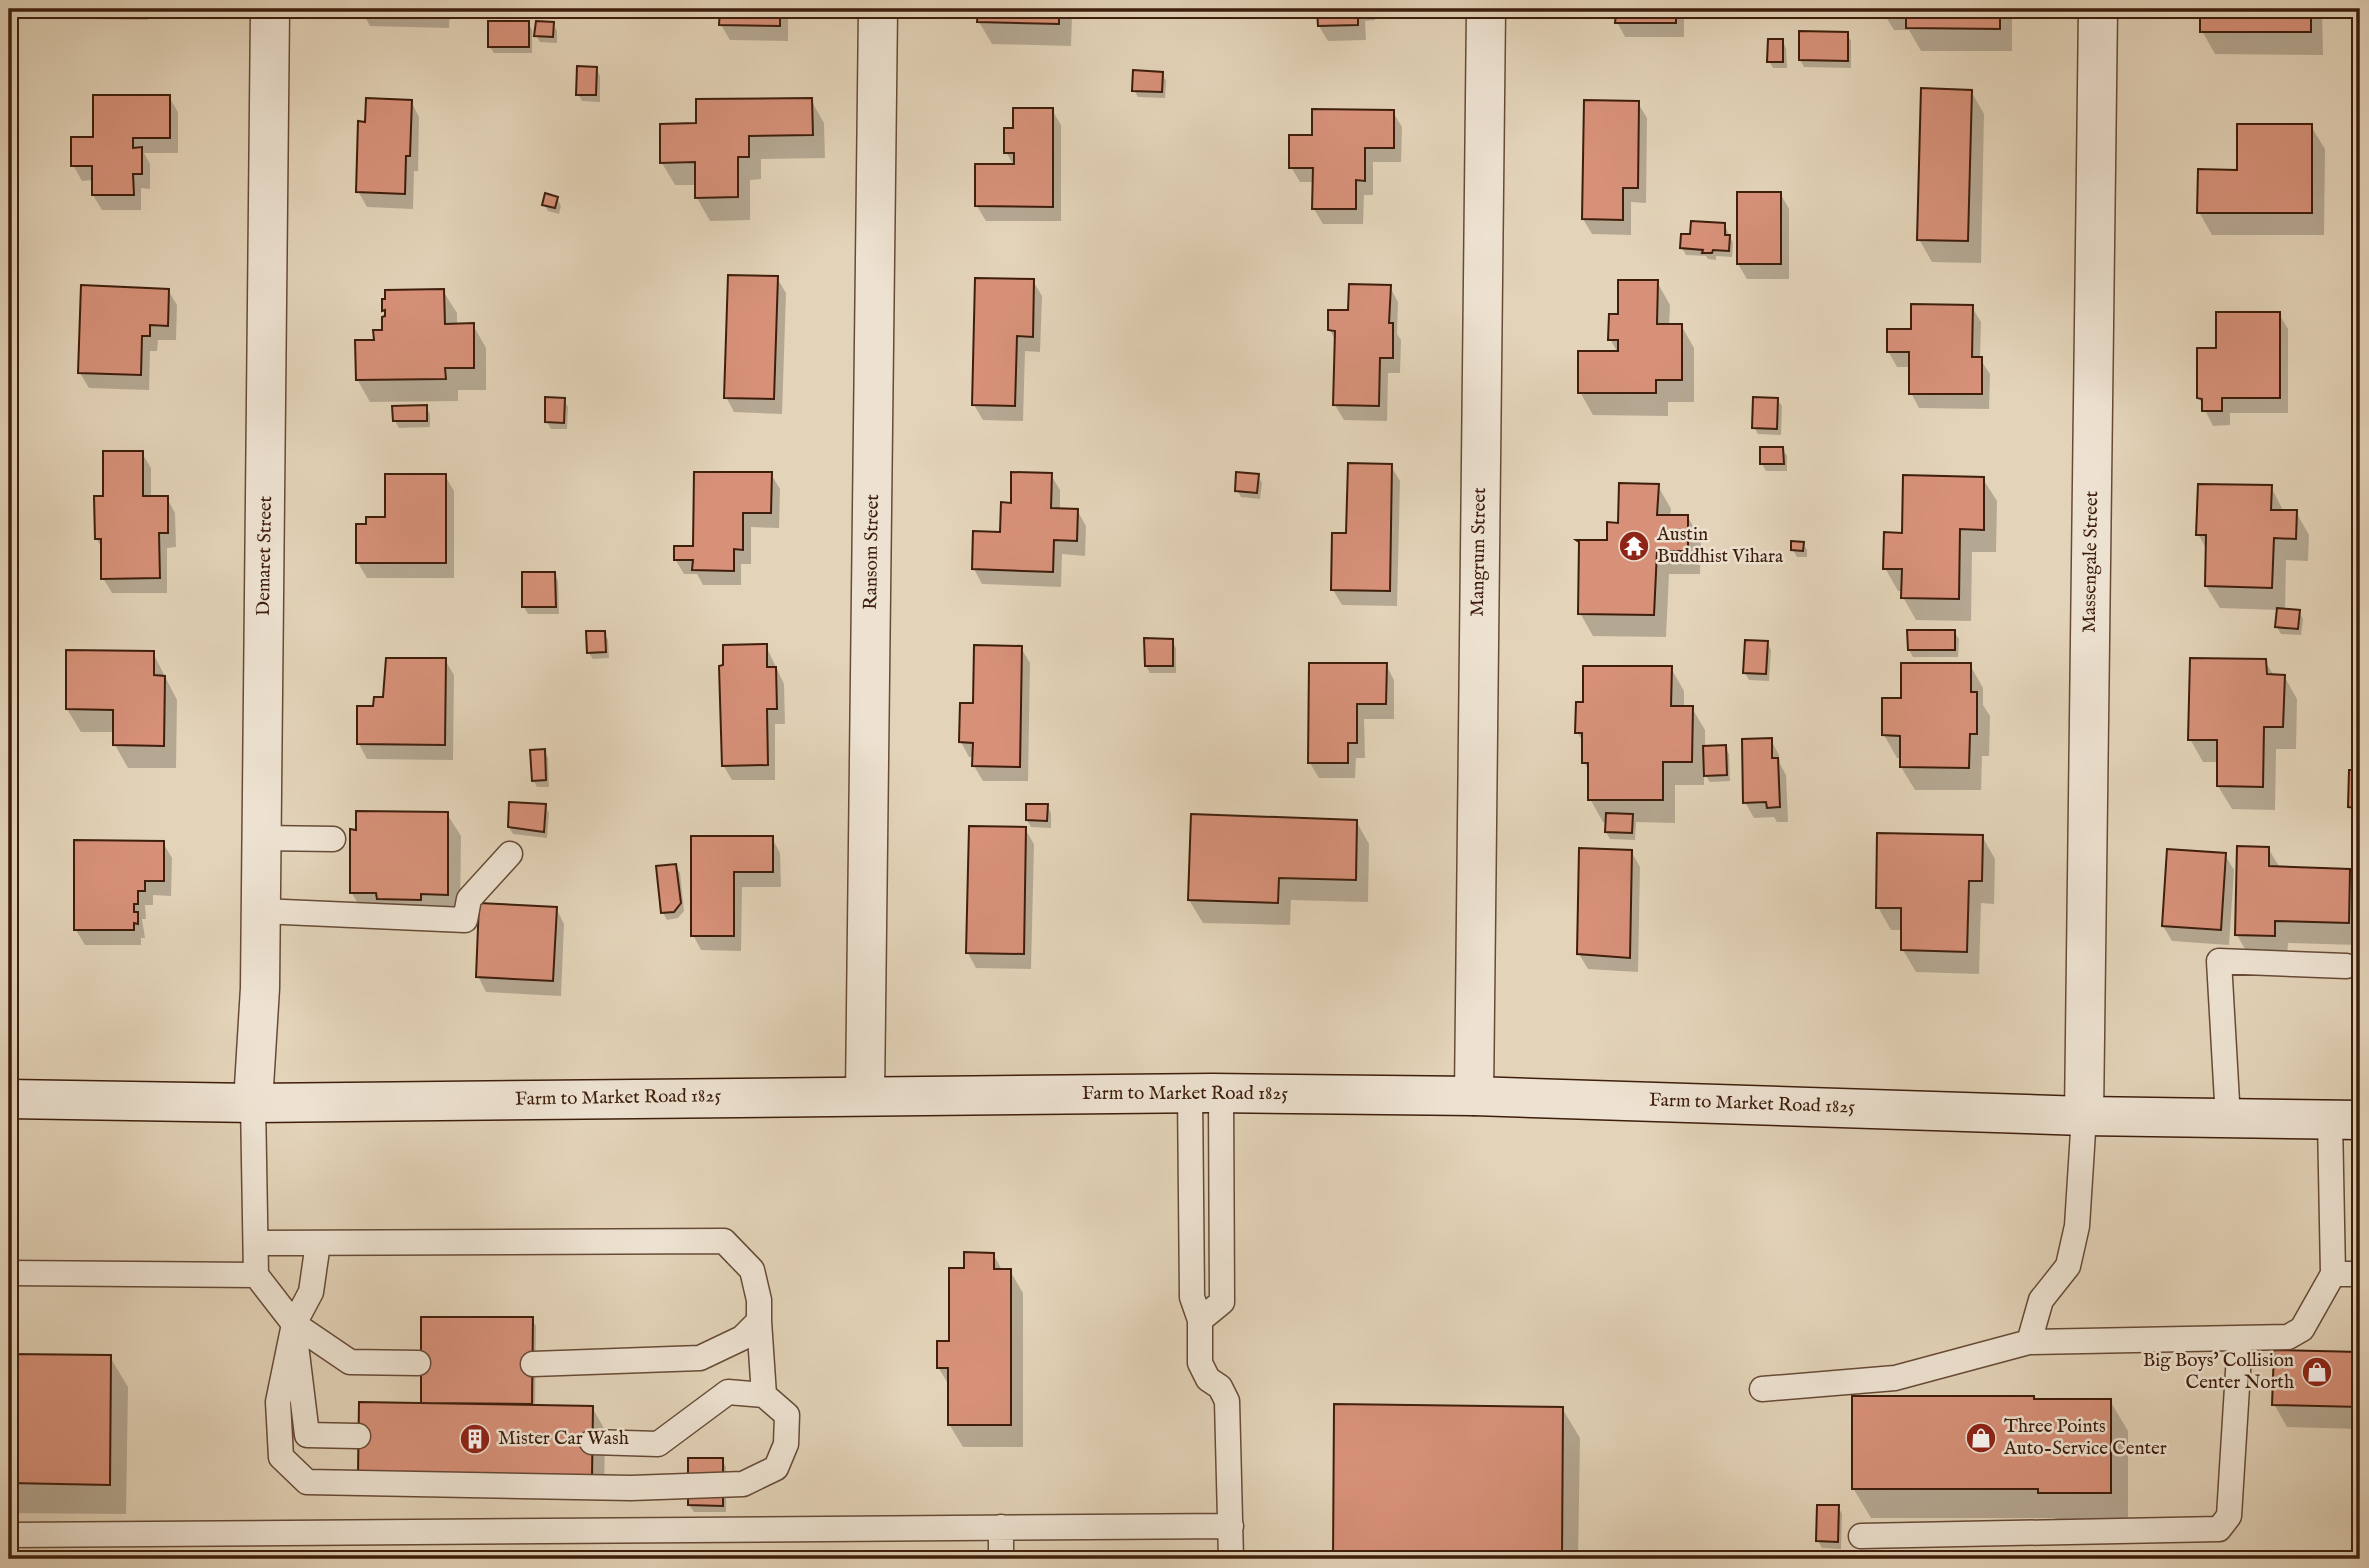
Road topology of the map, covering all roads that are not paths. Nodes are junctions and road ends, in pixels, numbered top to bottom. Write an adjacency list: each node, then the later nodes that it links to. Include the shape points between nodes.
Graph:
1 (270, 9): 5 (street, Demaret Street)
2 (878, 9): 11 (street, Ransom Street)
3 (1486, 9): 12 (street, Mangrum Street)
4 (2098, 9): 15 (street, Massengale Street)
5 (262, 838): 6 (lane); 8 (street, Demaret Street)
6 (333, 839)
7 (510, 855): 8 (lane, via 469,899 465,920)
8 (261, 911): 14 (street, Demaret Street)
9 (2346, 966): 16 (lane, via 2219,961)
10 (1206, 1093): 11 (street, Farm to Market Road 1825); 12 (street, Farm to Market Road 1825); 34 (lane, via 1222,1302 1200,1320 1200,1363 1227,1401)
11 (865, 1095): 14 (street, Farm to Market Road 1825)
12 (1474, 1096): 15 (street, Farm to Market Road 1825)
13 (9, 1099): 14 (street, Farm to Market Road 1825)
14 (253, 1103): 18 (lane)
15 (2084, 1116): 16 (street, Farm to Market Road 1825); 27 (lane, via 2077,1226 2068,1266 2040,1300)
16 (2228, 1119): 17 (street, Farm to Market Road 1825)
17 (2345, 1120): 21 (lane)
18 (256, 1243): 19 (lane); 23 (lane)
19 (318, 1243): 24 (lane, via 724,1241 752,1270 760,1300); 25 (lane, via 311,1292)
20 (9, 1273): 23 (lane)
21 (2333, 1274): 22 (lane); 26 (lane, via 2302,1329 2288,1337)
22 (2360, 1274)
23 (256, 1275): 25 (lane)
24 (759, 1321): 29 (lane, via 742,1338 700,1358); 31 (lane)
25 (294, 1324): 28 (lane, via 350,1362); 31 (lane, via 278,1402 281,1457 307,1482 619,1488 743,1484 776,1468 786,1444 787,1415); 32 (lane, via 307,1435)
26 (2240, 1339): 27 (lane); 37 (lane, via 2229,1516 2219,1529)
27 (2029, 1342): 30 (lane, via 1895,1378)
28 (418, 1363)
29 (533, 1364)
30 (1762, 1389)
31 (764, 1395): 33 (lane, via 728,1392 658,1444)
32 (358, 1436)
33 (592, 1442)
34 (1231, 1525): 35 (lane); 39 (lane)
35 (1001, 1527): 36 (lane); 38 (lane)
36 (9, 1535)
37 (1861, 1536)
38 (1001, 1559)
39 (1231, 1559)

